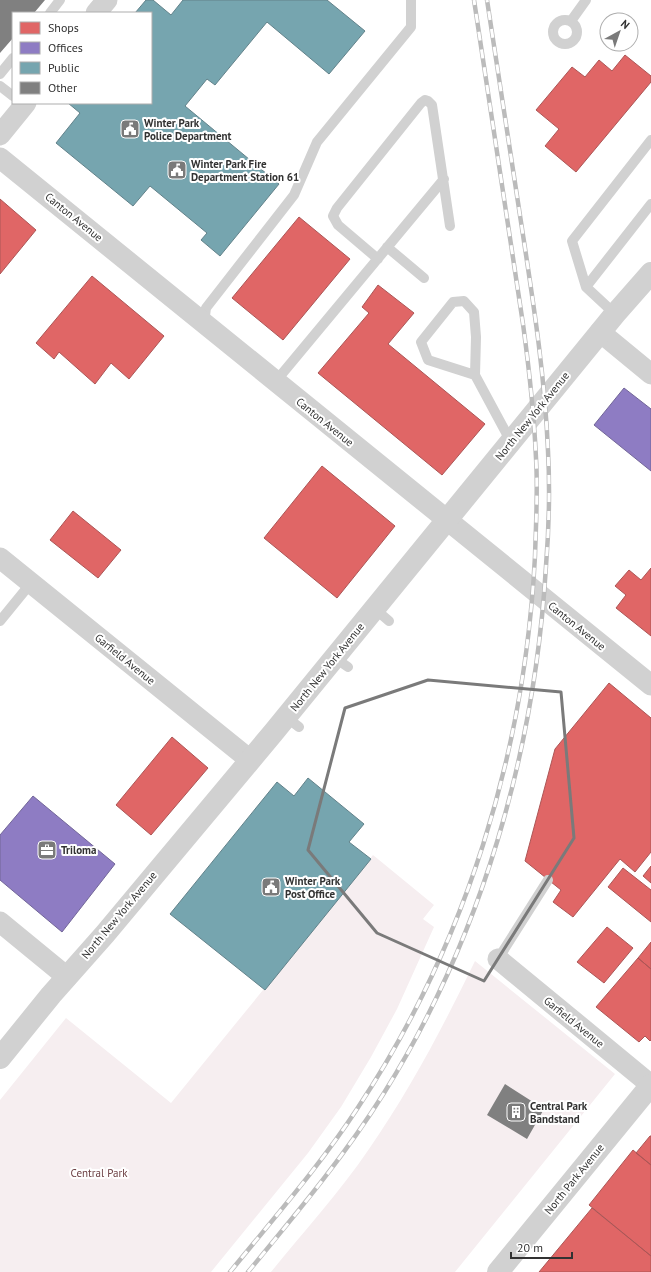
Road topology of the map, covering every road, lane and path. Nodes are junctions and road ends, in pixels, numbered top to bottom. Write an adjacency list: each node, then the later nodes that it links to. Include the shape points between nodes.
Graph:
1 (60, 0): 5 (lane)
2 (107, 0): 6 (street)
3 (411, 0): 25 (lane, via 410,27 317,142 294,195 206,308)
4 (586, 0): 7 (lane)
5 (51, 12)
6 (97, 12)
7 (571, 21)
8 (12, 59): 9 (lane)
9 (0, 74)
10 (0, 86): 11 (lane)
11 (12, 95)
12 (20, 104): 13 (street)
13 (0, 136)
14 (651, 140): 23 (lane, via 572,241)
15 (0, 158): 25 (street, Canton Avenue)
16 (444, 179): 18 (lane); 19 (lane); 20 (lane, via 432,105 425,100 334,212 333,216 338,225)
17 (651, 204): 23 (lane)
18 (450, 226)
19 (387, 247): 20 (lane); 22 (lane)
20 (378, 259): 29 (lane)
21 (651, 273): 24 (street, North New York Avenue)
22 (424, 278)
23 (586, 287): 24 (lane)
24 (615, 314): 26 (street, North New York Avenue)
25 (204, 323): 29 (street, Canton Avenue)
26 (600, 332): 27 (street); 30 (street, North New York Avenue)
27 (651, 374)
28 (475, 375): 28 (lane, via 474,312 464,301 453,302 421,342 428,360); 30 (lane)
29 (276, 381): 31 (street, Canton Avenue)
30 (511, 442): 31 (street, North New York Avenue)
31 (447, 520): 35 (street, Canton Avenue); 36 (street, North New York Avenue, via 382,615 293,722)
32 (0, 558): 33 (street, Garfield Avenue)
33 (31, 583): 34 (lane); 36 (street, Garfield Avenue)
34 (0, 620)
35 (651, 685)
36 (250, 760): 40 (street, North New York Avenue)
37 (548, 880): 39 (lane)
38 (0, 922): 40 (street)
39 (498, 959): 42 (street, Garfield Avenue)
40 (67, 977): 41 (street, North New York Avenue)
41 (0, 1058)
42 (651, 1085): 43 (street, North Park Avenue)
43 (498, 1272)

